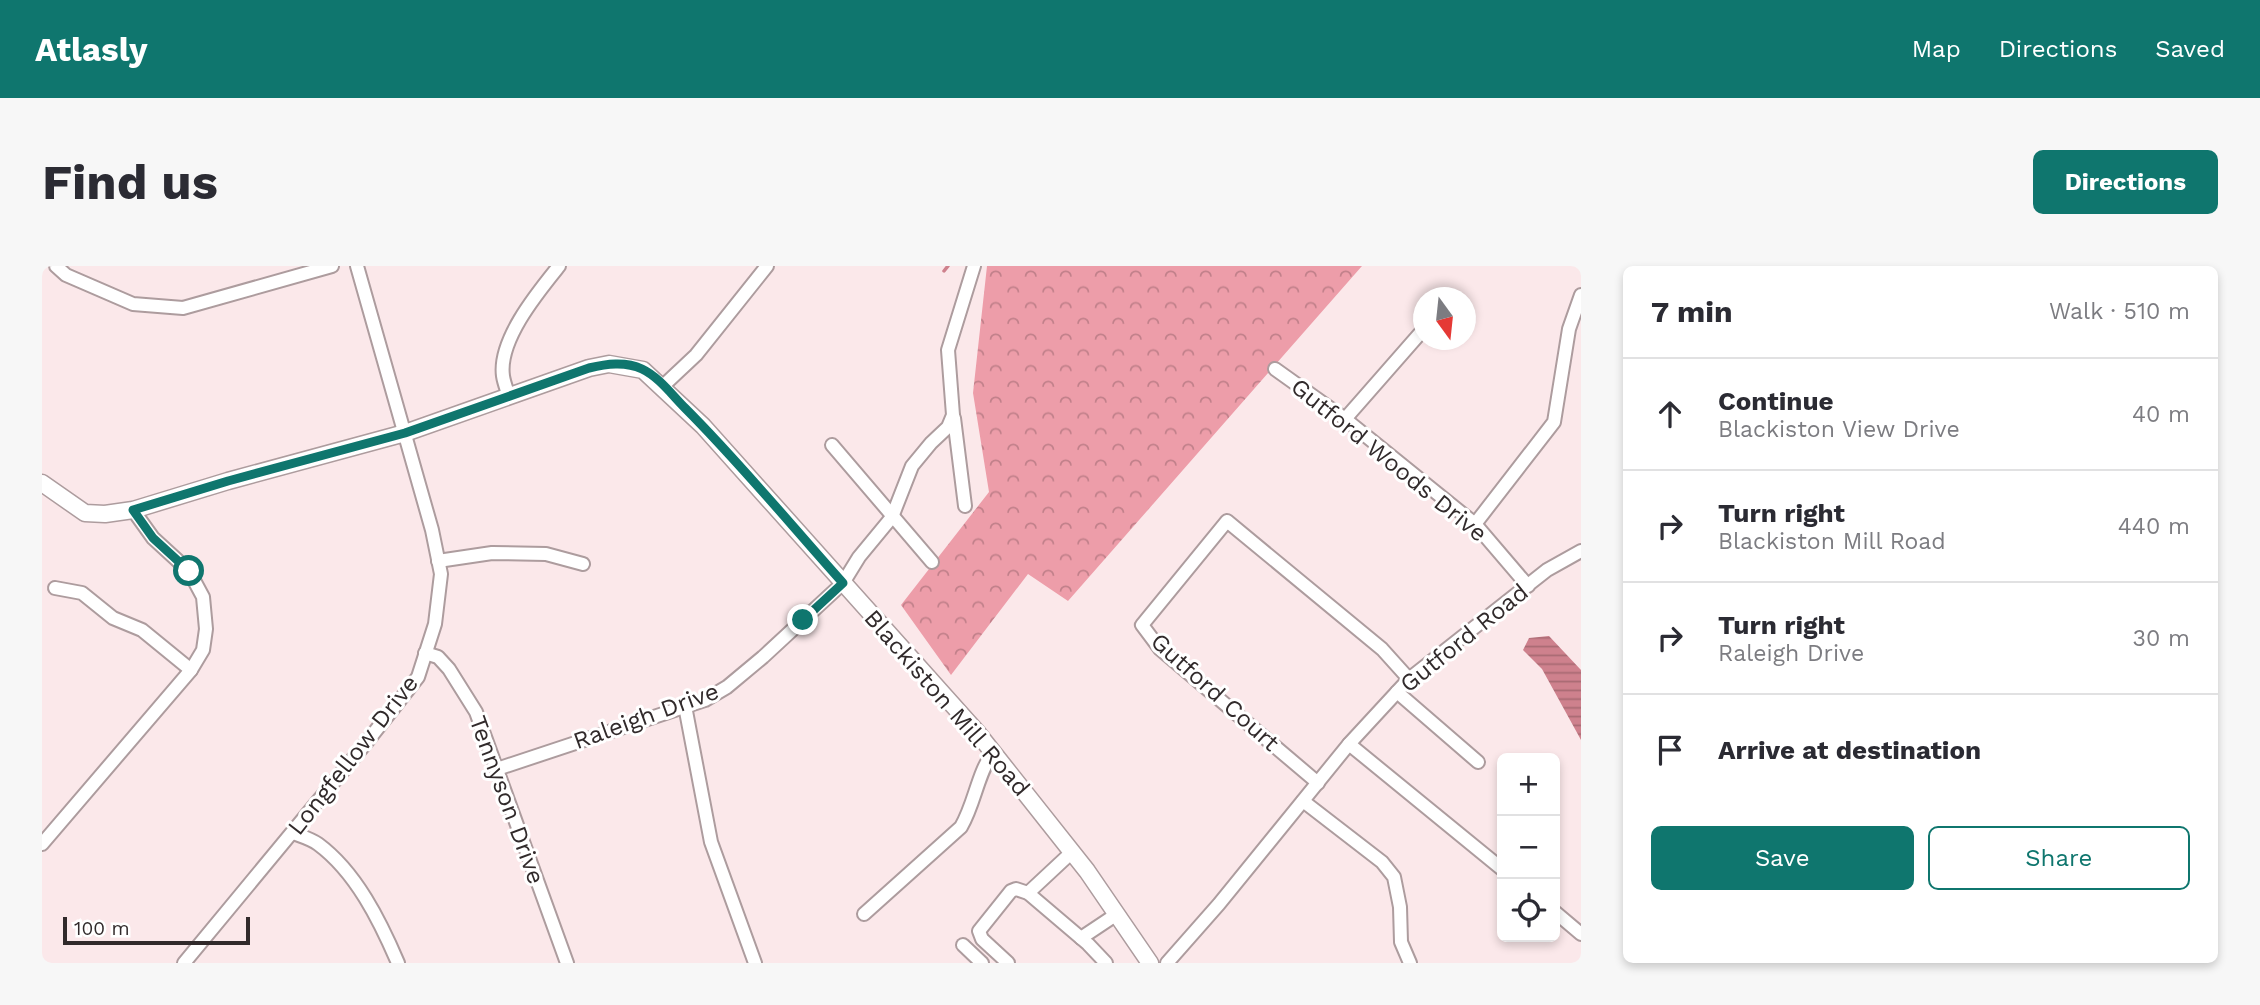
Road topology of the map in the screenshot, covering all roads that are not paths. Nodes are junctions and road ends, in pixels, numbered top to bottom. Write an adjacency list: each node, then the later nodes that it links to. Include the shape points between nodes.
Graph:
1 (56, 266): 2 (street, via 66,275 133,304 183,308)
2 (332, 266)
3 (357, 266): 14 (street, Longfellow Drive)
4 (559, 266): 11 (street, via 520,316 504,359)
5 (767, 266): 10 (street, via 696,355)
6 (974, 266): 12 (street, via 948,350)
7 (1581, 295): 20 (street, via 1569,329 1554,422)
8 (1413, 341): 13 (street)
9 (1275, 369): 13 (street, Gutford Woods Drive)
10 (663, 386): 11 (main road, Blackiston Mill Road, via 643,369 609,363); 25 (main road, Blackiston Mill Road)
11 (509, 397): 14 (main road, Blackiston Mill Road)
12 (953, 415): 17 (street); 19 (street, Raleigh Drive, via 948,427 912,466)
13 (1345, 419): 20 (street, Gutford Woods Drive)
14 (405, 433): 18 (main road, Blackiston Mill Road); 22 (street, Longfellow Drive)
15 (832, 445): 19 (street)
16 (42, 483): 18 (main road, Blackiston Mill Road, via 85,513)
17 (964, 506)
18 (133, 510): 29 (street, via 153,538 189,571 203,597 203,650)
19 (891, 517): 23 (street); 25 (street, Raleigh Drive)
20 (1475, 523): 26 (street, Gutford Woods Drive)
21 (1581, 551): 26 (street, Gutford Road)
22 (438, 561): 24 (street, via 492,553 546,554); 28 (street, Longfellow Drive, via 441,574 435,624)
23 (932, 562)
24 (583, 564)
25 (843, 583): 32 (street, Raleigh Drive, via 726,687); 34 (main road, Blackiston Mill Road)
26 (1528, 586): 30 (street, Gutford Road)
27 (55, 588): 29 (street, via 82,593 113,618 142,630)
28 (425, 653): 36 (street, Tennyson Drive, via 438,657 449,669 476,712); 41 (street, Longfellow Drive, via 418,677)
29 (191, 670): 40 (street)
30 (1409, 679): 31 (street, Gutford Road); 37 (street, Gutford Court, via 1382,649 1227,522 1142,625 1160,649)
31 (1397, 692): 33 (street, Gutford Road); 35 (street)
32 (685, 706): 36 (street, Raleigh Drive); 55 (street, via 711,842)
33 (1349, 744): 37 (street, Gutford Road); 44 (street)
34 (993, 752): 43 (main road, Blackiston Mill Road); 46 (street, via 961,827)
35 (1478, 762)
36 (497, 769): 54 (street, Tennyson Drive)
37 (1318, 783): 38 (street, Gutford Road)
38 (1303, 801): 60 (street, Gutford Road); 61 (street, via 1382,862 1394,877 1401,907 1401,942)
39 (42, 822): 40 (street)
40 (52, 831): 42 (street)
41 (293, 832): 52 (street, Longfellow Drive); 53 (street, via 317,844 348,873 382,925)
42 (42, 844)
43 (1072, 852): 45 (street); 47 (main road, Blackiston Mill Road)
44 (1497, 865)
45 (1028, 893): 50 (street); 57 (street, via 1011,891 979,931)
46 (864, 914)
47 (1117, 914): 50 (street); 59 (main road, Blackiston Mill Road)
48 (1560, 916): 49 (street)
49 (1581, 934)
50 (1080, 938): 58 (street)
51 (964, 945): 56 (street)
52 (184, 963)
53 (398, 963)
54 (567, 963)
55 (755, 963)
56 (982, 963)
57 (1008, 963)
58 (1106, 963)
59 (1150, 963)
60 (1167, 963)
61 (1410, 963)

